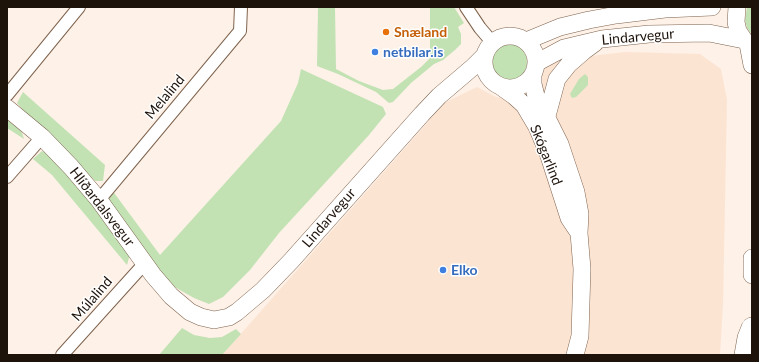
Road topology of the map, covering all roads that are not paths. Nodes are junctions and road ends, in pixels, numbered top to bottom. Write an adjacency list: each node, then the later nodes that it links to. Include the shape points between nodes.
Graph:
1 (79, 7): 14 (street)
2 (241, 7): 19 (street, Melalind, via 240,31)
3 (466, 7): 9 (street, via 480,28)
4 (712, 7): 7 (street, Lindarvegur, via 616,14 560,27)
5 (737, 7): 8 (street, via 738,31)
6 (602, 39): 8 (street, Lindarvegur, via 649,34 709,33 723,34); 11 (street, Lindarvegur, via 564,48); 16 (street, via 568,64 557,79)
7 (526, 41): 9 (street, via 518,37 500,37); 11 (street, via 535,55)
8 (748, 44): 10 (street)
9 (488, 49): 12 (street, via 485,71); 13 (street, Lindarvegur, via 473,67)
10 (752, 66)
11 (535, 69): 12 (street, via 528,80 515,88); 16 (street, Skógarlind, via 533,84)
12 (495, 83): 13 (street, Lindarvegur, via 476,78); 20 (street, Skógarlind, via 524,105 537,127 569,218)
13 (453, 84): 24 (street, Lindarvegur, via 430,104 263,290 237,312 221,319 208,320)
14 (7, 95)
15 (7, 108): 17 (street, Hlíðardalsvegur)
16 (546, 116): 20 (street, Skógarlind, via 560,144 576,192 580,214)
17 (42, 137): 18 (street); 19 (street, Hlíðardalsvegur, via 71,166)
18 (7, 177)
19 (99, 200): 22 (street, Hlíðardalsvegur)
20 (579, 233): 27 (street, Skógarlind, via 582,269 580,336)
21 (752, 258): 23 (street)
22 (145, 263): 24 (street, Hlíðardalsvegur, via 171,296); 26 (street, Múlalind)
23 (752, 275)
24 (190, 312)
25 (752, 328): 28 (highway)
26 (62, 355)
27 (575, 355)
28 (745, 355)

